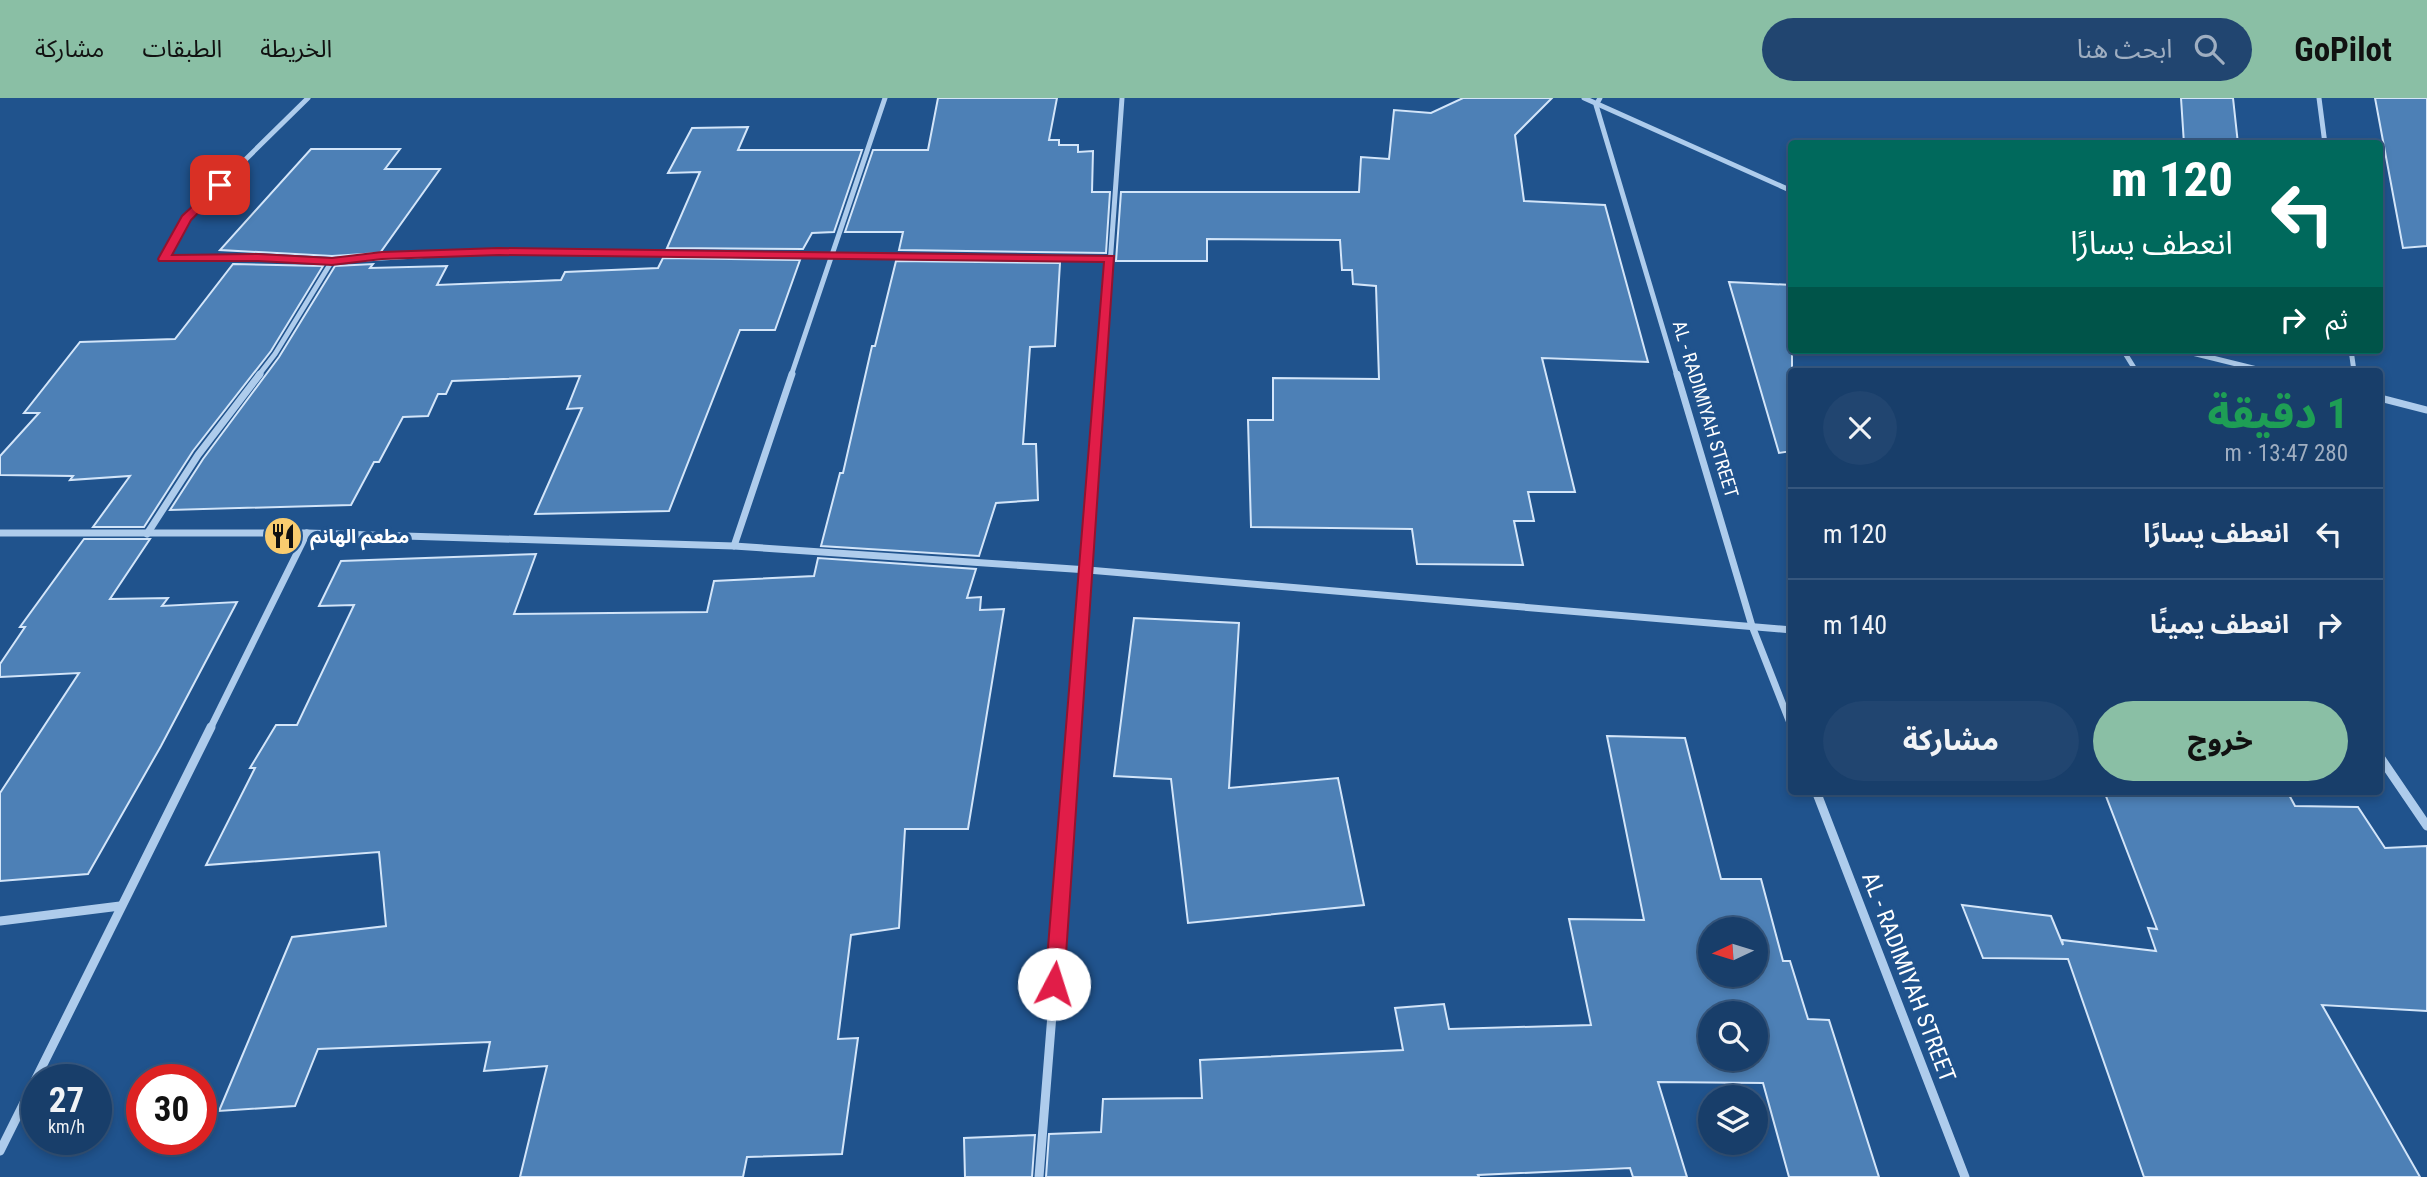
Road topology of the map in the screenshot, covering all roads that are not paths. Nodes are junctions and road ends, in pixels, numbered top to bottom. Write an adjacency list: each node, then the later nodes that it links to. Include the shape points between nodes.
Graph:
1 (308, 98): 12 (street, via 186,218 164,259)
2 (885, 98): 10 (street)
3 (1122, 98): 11 (street)
4 (1584, 98): 7 (street)
5 (1600, 98): 7 (street)
6 (2319, 98): 8 (street)
7 (1596, 105): 9 (street); 22 (street, AL - RADIMIYAH STREET)
8 (2324, 140)
9 (1788, 189)
10 (833, 255): 11 (street); 12 (street, via 499,251); 20 (street)
11 (1110, 258): 21 (street)
12 (332, 261): 19 (street, via 275,354 198,455)
13 (2196, 354): 14 (street)
14 (2253, 368)
15 (2383, 399): 16 (street)
16 (2427, 410)
17 (0, 533): 19 (street)
18 (307, 533): 19 (street); 20 (street); 28 (street)
19 (147, 534)
20 (734, 546): 21 (street)
21 (1088, 570): 22 (street); 31 (street)
22 (1752, 626): 23 (street); 24 (street, AL - RADIMIYAH STREET)
23 (1788, 630)
24 (1788, 719)
25 (2383, 761): 27 (street)
26 (1818, 795): 32 (street, AL - RADIMIYAH STREET)
27 (2427, 826)
28 (120, 905): 29 (street); 30 (street)
29 (0, 921)
30 (0, 1151)
31 (1039, 1177)
32 (1965, 1177)

